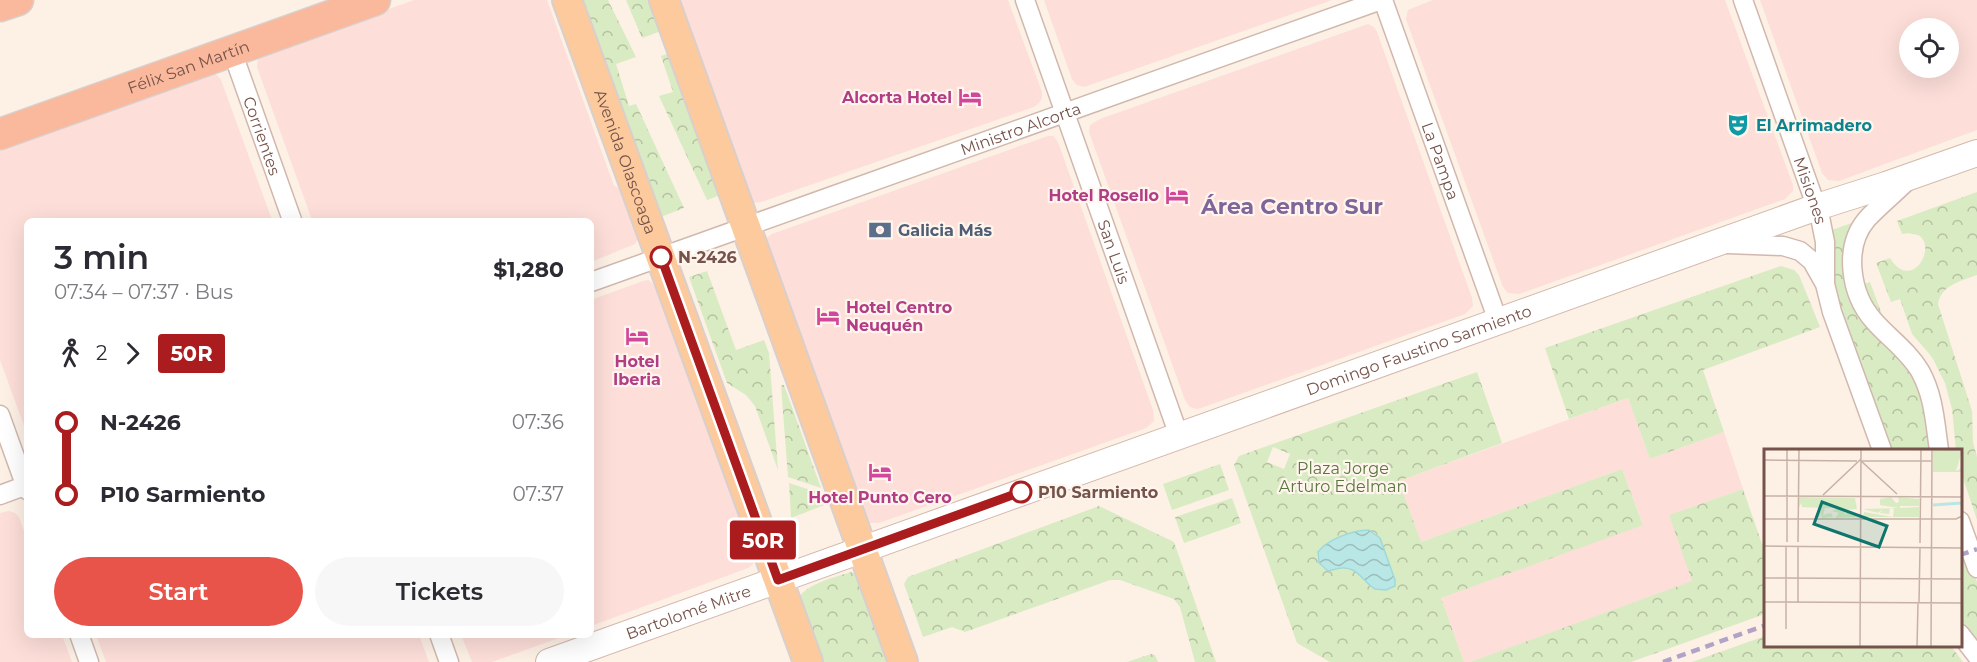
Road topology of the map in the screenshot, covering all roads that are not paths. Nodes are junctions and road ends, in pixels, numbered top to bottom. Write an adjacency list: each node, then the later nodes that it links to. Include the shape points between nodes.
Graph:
1 (18, 0): 8 (highway)
2 (375, 0): 9 (highway, Félix San Martín)
3 (567, 0): 18 (main road, Avenida Olascoaga)
4 (664, 0): 16 (main road)
5 (1025, 0): 10 (street, San Luis)
6 (1382, 0): 10 (street, Ministro Alcorta); 21 (street, La Pampa)
7 (1743, 0): 14 (street, Misiones)
8 (0, 6)
9 (232, 51): 11 (highway, Félix San Martín); 15 (street, Corrientes)
10 (1065, 112): 16 (street, Ministro Alcorta); 23 (street, San Luis)
11 (0, 134)
12 (1977, 153): 13 (main road, Domingo Faustino Sarmiento)
13 (1912, 177): 14 (main road, Domingo Faustino Sarmiento); 25 (street, via 1862,225 1854,244 1852,269 1870,317 1909,356 1926,382)
14 (1817, 207): 17 (main road, Domingo Faustino Sarmiento); 20 (street, Misiones, via 1825,242)
15 (291, 218)
16 (746, 226): 18 (street, Ministro Alcorta); 30 (main road)
17 (1713, 244): 20 (street, via 1792,248 1812,261); 21 (main road, Domingo Faustino Sarmiento)
18 (661, 257): 19 (street, Ministro Alcorta); 32 (main road, Avenida Olascoaga)
19 (594, 281)
20 (1825, 284): 24 (street)
21 (1498, 321): 23 (main road, Domingo Faustino Sarmiento)
22 (0, 415): 26 (street)
23 (1179, 436): 30 (main road, Domingo Faustino Sarmiento)
24 (1882, 449)
25 (1939, 449)
26 (24, 481)
27 (24, 488): 28 (street)
28 (0, 495)
29 (1962, 527): 31 (street)
30 (863, 549): 32 (main road, Bartolomé Mitre); 41 (main road)
31 (1977, 568)
32 (778, 580): 39 (main road, Bartolomé Mitre); 40 (main road, Avenida Olascoaga)
33 (1962, 637): 36 (street)
34 (80, 638): 37 (street)
35 (440, 638): 38 (street)
36 (1977, 656)
37 (89, 662)
38 (449, 662)
39 (549, 662)
40 (808, 662)
41 (903, 662)

